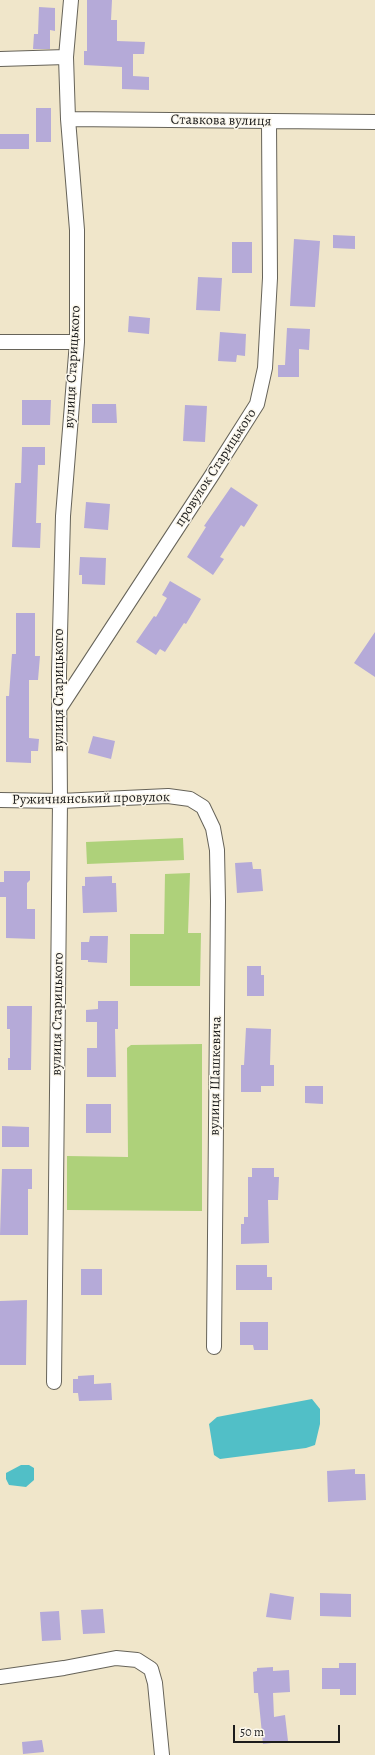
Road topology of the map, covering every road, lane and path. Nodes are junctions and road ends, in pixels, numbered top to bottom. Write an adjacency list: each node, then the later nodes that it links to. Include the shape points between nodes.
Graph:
1 (71, 0): 2 (street, вулиця Старицького)
2 (66, 57): 3 (street); 4 (street, вулиця Старицького)
3 (0, 59)
4 (68, 119): 5 (street, Ставкова вулиця); 8 (street, вулиця Старицького, via 77,230)
5 (269, 122): 6 (street, Ставкова вулиця); 10 (street, провулок Старицького, via 270,278 266,368 257,404)
6 (375, 122)
7 (0, 342): 8 (street)
8 (77, 342): 9 (street, вулиця Старицького, via 63,516)
9 (59, 672): 10 (street, via 71,678); 11 (street, вулиця Старицького)
10 (81, 676): 11 (street, провулок Старицького)
11 (59, 709): 13 (street, вулиця Старицького)
12 (0, 800): 13 (street, Ружичнянський провулок)
13 (60, 801): 14 (street, Ружичнянський провулок, via 168,796 190,799); 16 (street, вулиця Старицького)
14 (204, 807): 15 (street, вулиця Шашкевича, via 213,828 217,850 218,894)
15 (214, 1347)
16 (54, 1382)
17 (0, 1677): 18 (street, via 116,1658 137,1660 151,1669 155,1682)
18 (162, 1755)

